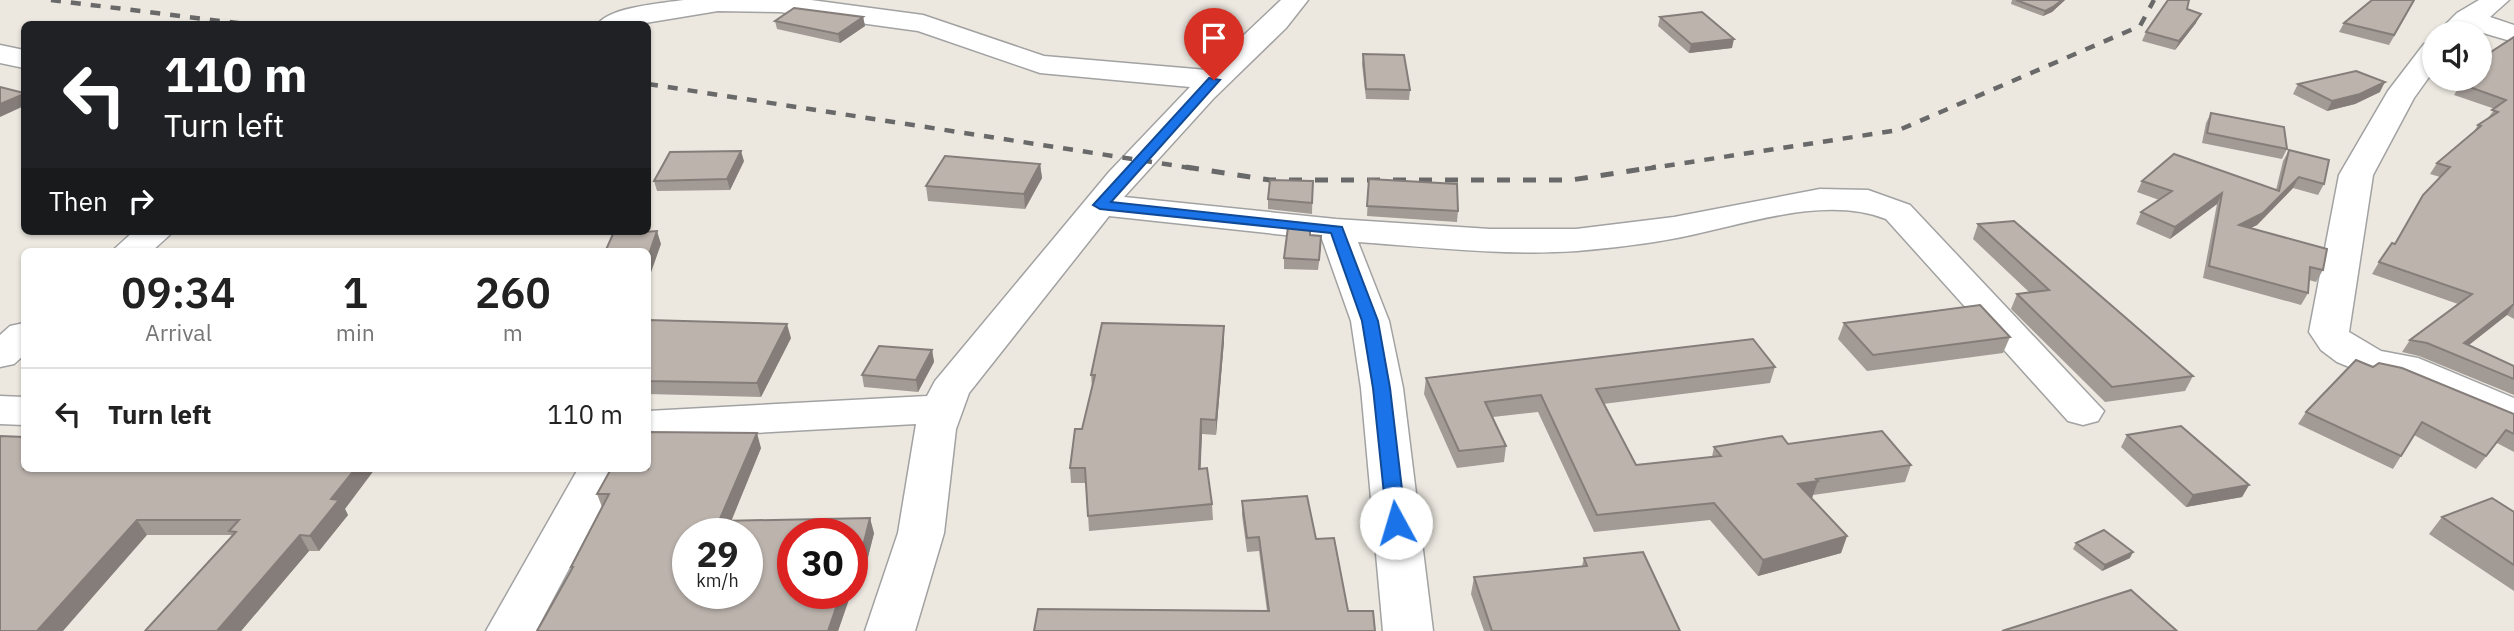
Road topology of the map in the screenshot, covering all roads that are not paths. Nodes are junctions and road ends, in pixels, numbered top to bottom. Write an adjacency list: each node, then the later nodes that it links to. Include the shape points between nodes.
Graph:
1 (1295, 0): 10 (street, via 1277,25)
2 (2496, 0): 4 (street)
3 (622, 21): 10 (street, via 719,3 780,4 923,23 1040,64)
4 (2466, 21)
5 (2492, 31): 6 (street)
6 (2514, 34)
7 (0, 54): 8 (street)
8 (21, 58)
9 (2422, 67): 21 (street, via 2399,97 2356,175 2329,332 2351,353 2404,367)
10 (1214, 80): 11 (street)
11 (1100, 205): 12 (street); 17 (street, via 971,361)
12 (1336, 230): 20 (street, via 1490,240 1576,240 1686,226 1820,199 1868,200 1898,212); 26 (street, via 1370,321 1382,388)
13 (151, 235): 14 (street)
14 (134, 248)
15 (21, 338): 16 (street)
16 (0, 355)
17 (941, 409): 22 (street); 25 (street, via 921,533)
18 (0, 410): 19 (street)
19 (21, 411)
20 (2083, 411)
21 (2514, 414)
22 (651, 425)
23 (598, 472): 24 (street)
24 (511, 631)
25 (890, 631)
26 (1408, 631)

